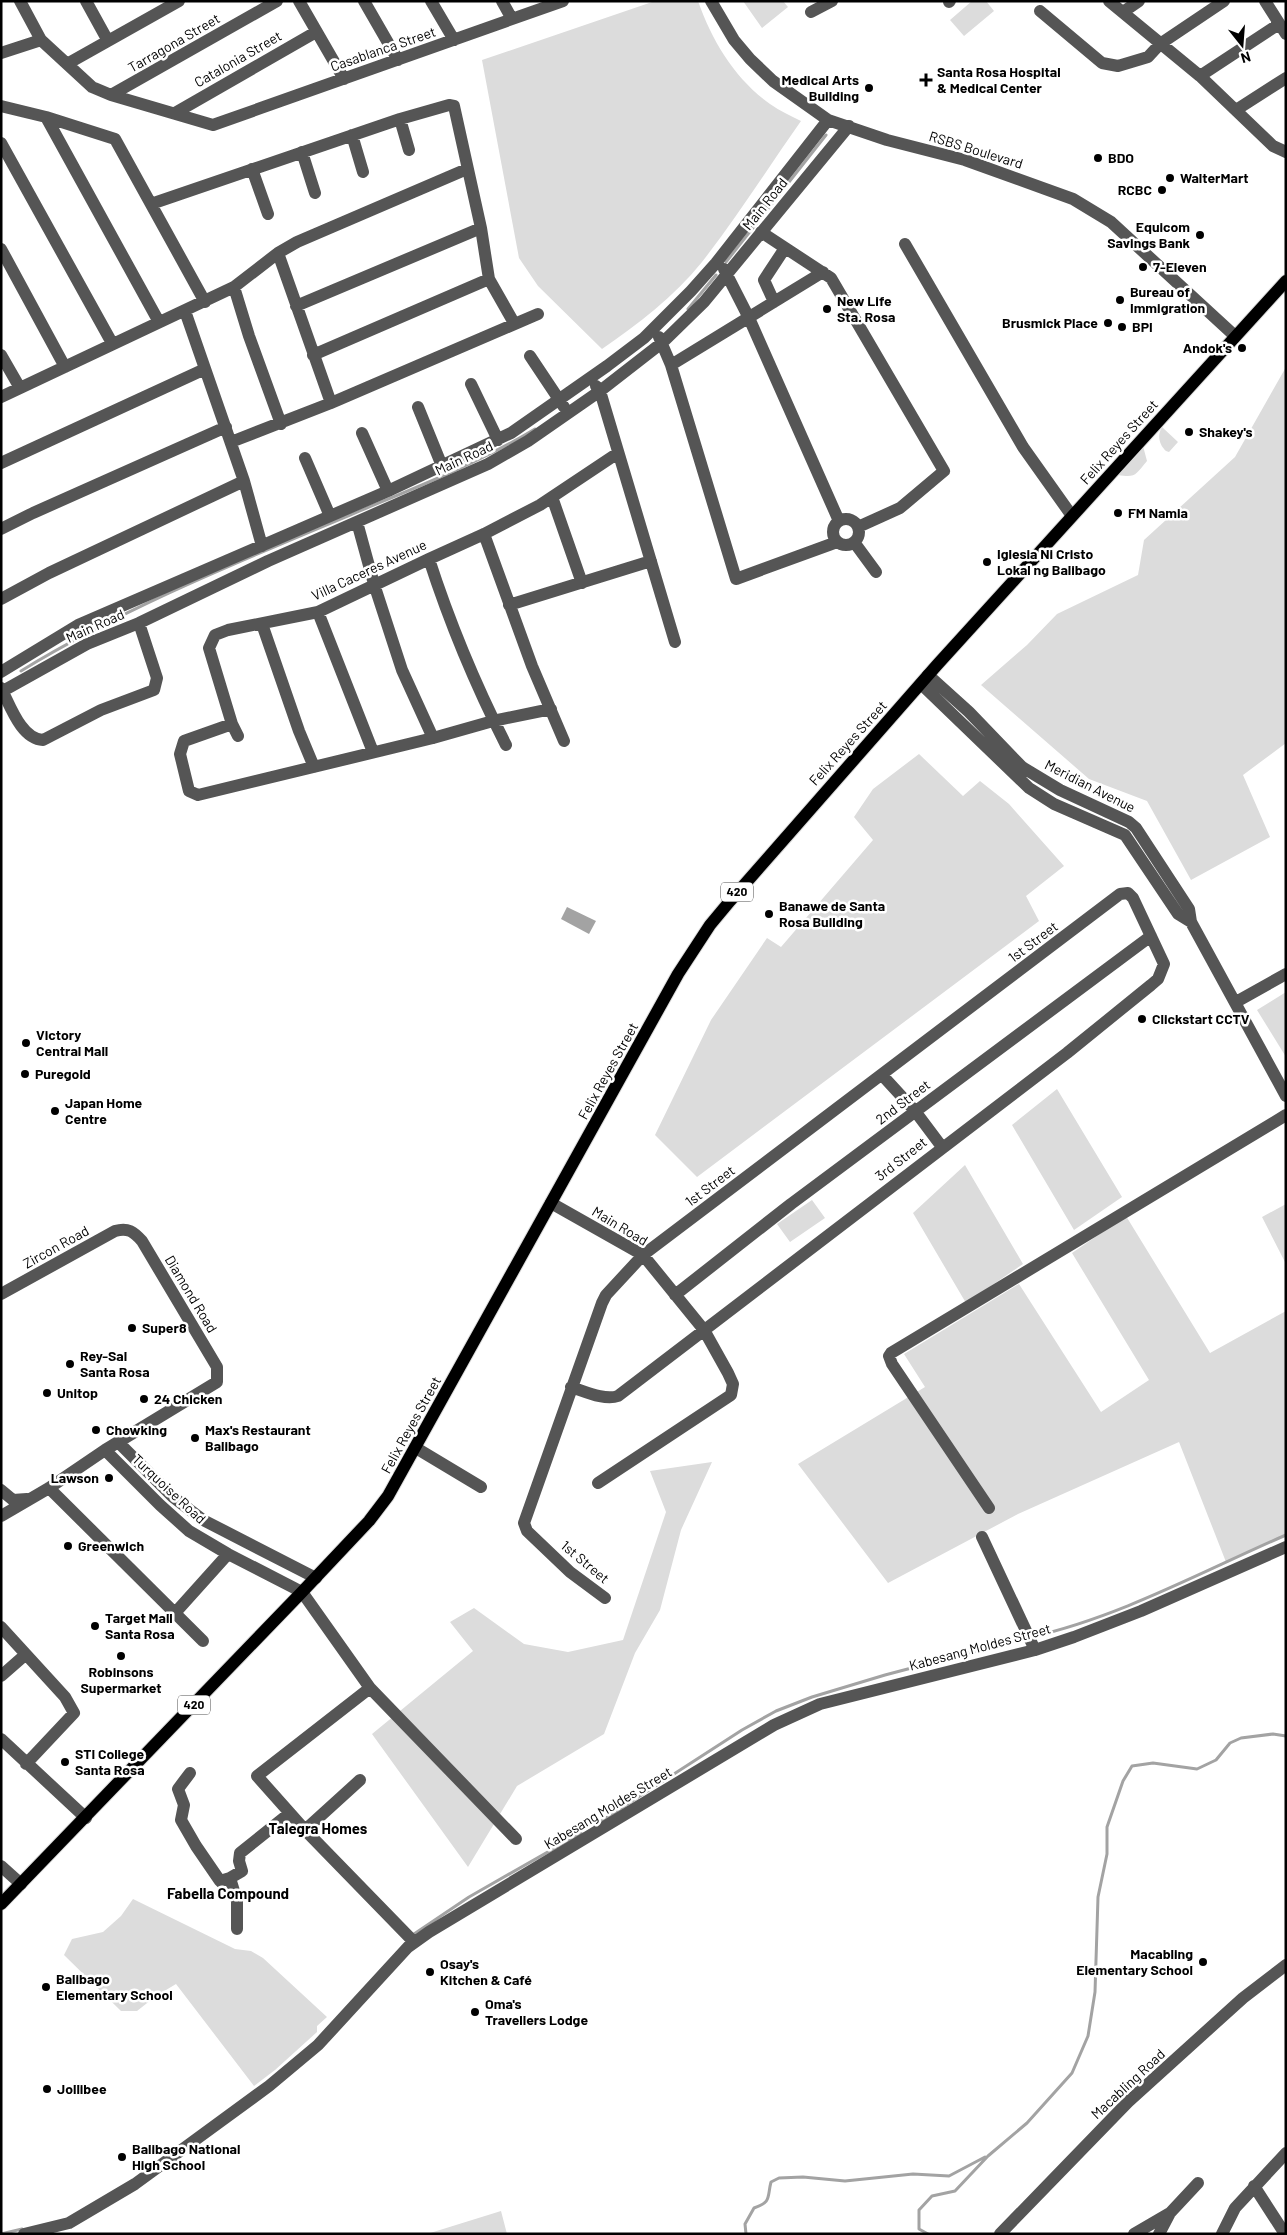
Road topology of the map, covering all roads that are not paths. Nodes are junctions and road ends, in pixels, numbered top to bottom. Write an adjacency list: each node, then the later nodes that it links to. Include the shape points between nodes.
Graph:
1 (20, 1): 22 (street)
2 (86, 1): 24 (street)
3 (179, 1): 24 (street)
4 (277, 1): 32 (street, Tarragona Street)
5 (299, 1): 21 (street)
6 (364, 1): 27 (street)
7 (431, 1): 23 (street)
8 (502, 1): 19 (street)
9 (563, 1): 19 (street, Casablanca Street)
10 (710, 1): 38 (street, RSBS Boulevard, via 734,40 750,58 773,81)
11 (832, 1): 17 (street)
12 (1109, 1): 18 (street)
13 (1139, 1): 18 (street)
14 (1224, 1): 25 (street)
15 (1265, 1): 20 (street)
16 (1040, 11): 25 (street, via 1102,64 1118,66 1148,57)
17 (811, 12)
18 (1123, 12): 25 (street)
19 (512, 19): 23 (street, Casablanca Street)
20 (1283, 29): 29 (street)
21 (316, 32): 31 (street); 35 (street, Catalonia Street)
22 (41, 40): 26 (street); 28 (street)
23 (454, 40): 27 (street, Casablanca Street)
24 (108, 41): 28 (street)
25 (1160, 44): 29 (street)
26 (1, 53)
27 (398, 60): 31 (street, Casablanca Street)
28 (67, 64): 32 (street, via 92,87)
29 (1200, 76): 34 (street)
30 (1286, 78): 34 (street)
31 (344, 79): 35 (street, Casablanca Street, via 213,125)
32 (111, 95): 35 (street)
33 (1, 106): 36 (street)
34 (1236, 110): 44 (street, via 1273,146)
35 (175, 113)
36 (46, 117): 49 (street, via 115,139); 69 (street)
37 (400, 119): 40 (street); 42 (street); 46 (street, via 454,106)
38 (828, 120): 39 (street, RSBS Boulevard); 57 (street, Main Road)
39 (849, 126): 52 (street, Main Road); 72 (street, RSBS Boulevard, via 887,140 966,160 1073,198 1111,222)
40 (352, 135): 43 (street); 47 (street)
41 (1, 143): 74 (street)
42 (409, 150)
43 (302, 152): 45 (street); 48 (street)
44 (1286, 152)
45 (252, 169): 49 (street); 50 (street)
46 (467, 169): 51 (street); 56 (street)
47 (363, 172)
48 (315, 194)
49 (151, 204): 63 (street)
50 (268, 214)
51 (481, 228): 60 (street); 65 (street)
52 (761, 232): 54 (street); 59 (street, Main Road)
53 (905, 244): 103 (street, via 1023,447)
54 (786, 248): 58 (street); 64 (street, via 764,280)
55 (1, 249): 79 (street)
56 (278, 253): 62 (street); 65 (street)
57 (716, 262): 59 (street); 71 (street, Main Road)
58 (823, 272): 64 (street); 106 (street, via 836,286 944,470 900,508)
59 (728, 274): 68 (street); 73 (street, Main Road)
60 (490, 279): 70 (street); 76 (street)
61 (1286, 281): 72 (main road, Felix Reyes Street / 420)
62 (234, 287): 63 (street); 90 (street)
63 (205, 302): 66 (street)
64 (774, 302): 68 (street)
65 (296, 306): 76 (street)
66 (185, 311): 69 (street); 80 (street)
67 (538, 314): 70 (street)
68 (749, 318): 78 (street); 104 (street)
69 (159, 322): 74 (street)
70 (514, 323): 87 (street)
71 (653, 328): 73 (street); 81 (street, Main Road)
72 (1235, 336): 103 (main road, Felix Reyes Street / 420)
73 (663, 342): 78 (street); 84 (street, Main Road)
74 (112, 344): 79 (street)
75 (1, 355): 83 (street)
76 (313, 355): 87 (street)
77 (530, 356): 86 (street)
78 (671, 365): 109 (street, via 736,579)
79 (65, 367): 83 (street)
80 (205, 369): 91 (street); 97 (street)
81 (590, 378): 84 (street); 86 (street, Main Road)
82 (471, 384): 93 (street)
83 (20, 388): 85 (street)
84 (600, 391): 89 (street, Main Road); 95 (street)
85 (1, 397)
86 (559, 400): 89 (street); 93 (street, Main Road)
87 (331, 403): 90 (street)
88 (418, 407): 98 (street)
89 (568, 413): 105 (street, Main Road, via 502,457)
90 (281, 424): 94 (street)
91 (226, 427): 94 (street); 107 (street)
92 (362, 433): 100 (street)
93 (498, 440): 98 (street, Main Road)
94 (231, 442): 99 (street)
95 (618, 453): 101 (street, Villa Caceres Avenue); 113 (street)
96 (305, 458): 102 (street)
97 (1, 463)
98 (442, 466): 100 (street, Main Road)
99 (244, 481): 111 (street); 117 (street)
100 (388, 491): 102 (street, Main Road)
101 (552, 498): 108 (street, Villa Caceres Avenue); 115 (street)
102 (330, 516): 111 (street, Main Road)
103 (1072, 516): 124 (main road, Felix Reyes Street / 420)
104 (839, 521): 106 (street, via 850,520); 109 (street, via 833,532)
105 (357, 522): 116 (street); 120 (street, Main Road)
106 (858, 527): 110 (street, via 858,537)
107 (1, 529)
108 (484, 534): 112 (street, Villa Caceres Avenue); 118 (street)
109 (838, 542): 110 (street, via 846,545)
110 (854, 542): 114 (street)
111 (262, 546): 123 (street, Main Road, via 78,626)
112 (429, 558): 116 (street, Villa Caceres Avenue); 127 (street, via 474,681)
113 (651, 561): 115 (street); 122 (street)
114 (876, 572)
115 (582, 583): 118 (street)
116 (374, 584): 119 (street, Villa Caceres Avenue); 128 (street, via 402,670)
117 (1, 599)
118 (509, 604): 126 (street)
119 (318, 612): 121 (street, Villa Caceres Avenue); 131 (street)
120 (139, 623): 125 (street, Main Road, via 87,644); 125 (street, via 157,678 154,690 145,695 102,710 43,740 36,740 25,731)
121 (262, 624): 132 (street); 132 (street, Villa Caceres Avenue, via 222,632 211,641 209,648 235,730 194,736 184,741 180,754 189,791 198,795)
122 (675, 642)
123 (1, 672)
124 (925, 679): 136 (street, Meridian Avenue, via 1029,788 1054,804 1125,835 1178,914 1190,922); 142 (main road, Felix Reyes Street / 420, via 769,854 710,926 678,974)
125 (2, 690)
126 (551, 709): 127 (street); 129 (street)
127 (494, 721): 128 (street); 130 (street)
128 (433, 738): 131 (street)
129 (564, 741)
130 (506, 745)
131 (373, 752): 132 (street)
132 (314, 767)
133 (1120, 894): 134 (street, 3rd Street, via 1128,893 1133,898); 137 (street, 1st Street)
134 (1151, 936): 139 (street, 2nd Street); 141 (street, 3rd Street, via 1164,964 1158,979)
135 (1286, 974): 136 (street)
136 (1236, 1002): 138 (street, Meridian Avenue)
137 (882, 1075): 139 (street); 144 (street, 1st Street)
138 (1286, 1096)
139 (915, 1112): 141 (street); 146 (street, 2nd Street)
140 (1286, 1115): 157 (street, via 891,1353 892,1364)
141 (942, 1146): 147 (street, 3rd Street)
142 (551, 1203): 144 (street, Main Road); 150 (main road, Felix Reyes Street / 420)
143 (127, 1229): 145 (street, Zircon Road, via 115,1232); 149 (street, Diamond Road, via 142,1242 217,1367 217,1382)
144 (642, 1256): 146 (street, Main Road); 148 (street, 1st Street, via 606,1295)
145 (1, 1294)
146 (676, 1295): 147 (street, Main Road)
147 (704, 1330): 148 (street, 3rd Street, via 614,1398); 152 (street, Main Road, via 733,1384 732,1395)
148 (571, 1387): 164 (street, 1st Street, via 524,1523 525,1528 570,1572)
149 (118, 1442): 151 (street); 162 (street, Turquoise Road, via 173,1497 204,1520)
150 (416, 1448): 153 (street); 162 (main road, Felix Reyes Street / 420, via 374,1515)
151 (105, 1450): 154 (street); 161 (street, Turquoise Road, via 160,1505)
152 (598, 1483)
153 (482, 1487)
154 (49, 1488): 156 (street); 165 (street)
155 (1, 1490): 156 (street, via 13,1500)
156 (31, 1498): 158 (street)
157 (989, 1508)
158 (1, 1516)
159 (982, 1537): 168 (street)
160 (1286, 1547): 168 (street, Kabesang Moldes Street, via 1074,1637)
161 (224, 1558): 163 (street, Turquoise Road); 165 (street)
162 (316, 1578): 163 (main road, Felix Reyes Street / 420)
163 (302, 1592): 171 (street); 177 (main road, Felix Reyes Street / 420)
164 (605, 1598)
165 (175, 1613): 167 (street)
166 (1, 1627): 169 (street)
167 (203, 1641)
168 (1032, 1643): 185 (street, Kabesang Moldes Street, via 820,1704 782,1722)
169 (25, 1655): 170 (street); 173 (street, via 66,1697 74,1713)
170 (1, 1676)
171 (370, 1688): 176 (street, via 257,1775); 179 (street)
172 (1, 1739): 173 (street)
173 (26, 1764): 177 (street)
174 (190, 1774): 181 (street, via 178,1789 184,1805 181,1820 220,1881)
175 (360, 1780): 178 (street)
176 (290, 1813): 178 (street); 181 (street, via 240,1852 242,1871)
177 (86, 1818): 182 (main road, Felix Reyes Street / 420)
178 (305, 1830): 185 (street)
179 (516, 1839)
180 (1, 1866): 182 (street)
181 (230, 1878): 184 (street, via 237,1901)
182 (21, 1884): 183 (main road, Felix Reyes Street / 420)
183 (1, 1904)
184 (237, 1929)
185 (411, 1939): 191 (street, Kabesang Moldes Street, via 318,2045 269,2086 135,2184 69,2223)
186 (1286, 1965): 192 (street, Macabling Road, via 1243,1998 1128,2102)
187 (1285, 2155): 189 (street)
188 (1198, 2183): 190 (street)
189 (1254, 2186): 195 (street, via 1235,2208); 196 (street)
190 (1170, 2213): 193 (street); 194 (street)
191 (24, 2234)
192 (1000, 2234)
193 (1134, 2234)
194 (1160, 2234)
195 (1222, 2234)
196 (1285, 2234)

